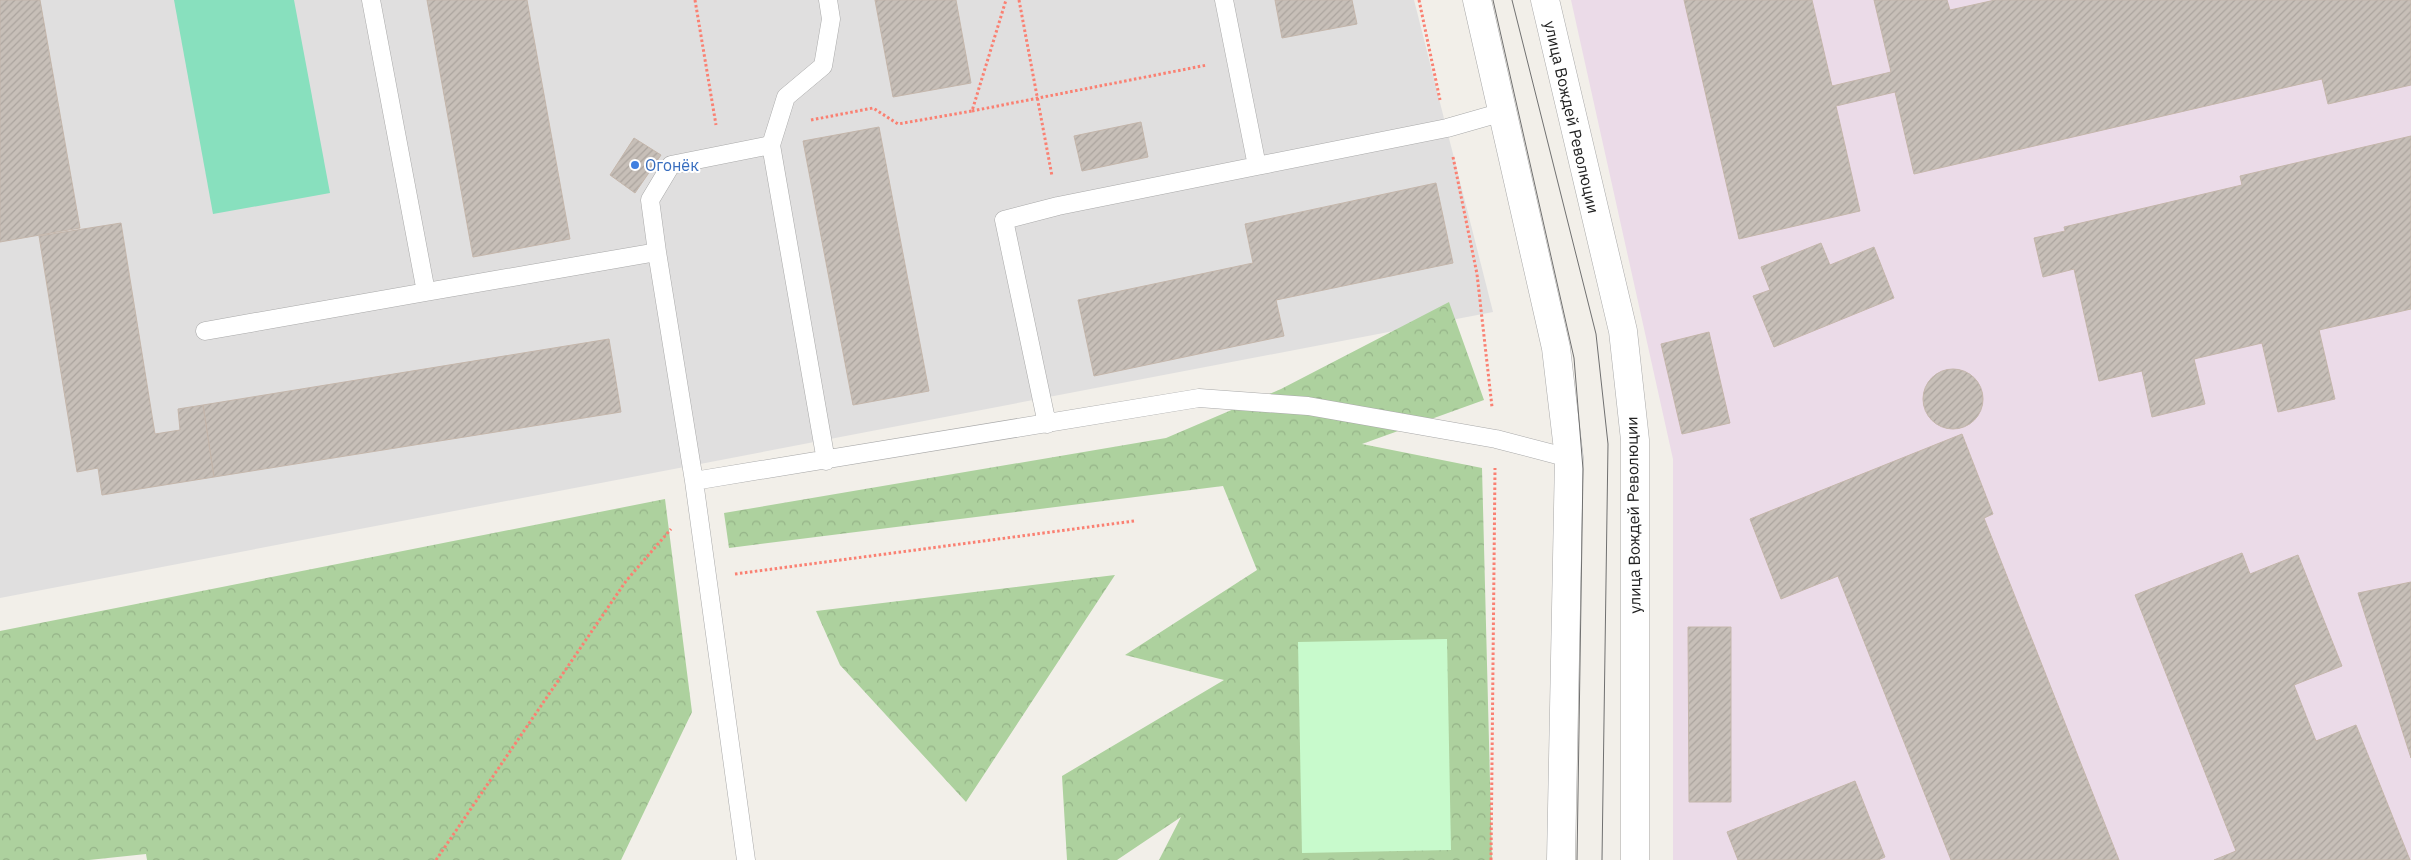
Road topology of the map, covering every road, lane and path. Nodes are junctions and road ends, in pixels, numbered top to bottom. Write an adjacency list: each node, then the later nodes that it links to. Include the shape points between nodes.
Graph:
1 (371, 0): 15 (lane)
2 (828, 0): 11 (lane, via 831,19 823,66 786,97)
3 (1019, 0): 8 (path)
4 (1224, 0): 7 (lane)
5 (1477, 0): 10 (street)
6 (1545, 0): 27 (street, улица Вождей Революции, via 1623,330 1635,440)
7 (1236, 59): 8 (path); 12 (lane)
8 (1038, 98): 9 (path); 13 (path)
9 (972, 111)
10 (1503, 112): 12 (lane, via 1446,128); 18 (street, via 1556,348)
11 (771, 144): 14 (lane, via 671,165 650,200); 19 (lane)
12 (1256, 166): 13 (lane)
13 (1058, 206): 17 (lane, via 1004,220)
14 (657, 252): 15 (lane); 20 (lane)
15 (426, 292): 16 (lane)
16 (205, 331)
17 (1047, 424): 18 (lane, via 1199,398 1308,406 1496,439); 19 (lane)
18 (1569, 458): 26 (street)
19 (826, 461): 20 (lane)
20 (694, 482): 21 (lane)
21 (696, 500): 23 (lane); 24 (path, via 626,580)
22 (1134, 521): 23 (path)
23 (706, 578): 25 (lane)
24 (436, 860)
25 (746, 860)
26 (1561, 860)
27 (1635, 860)

